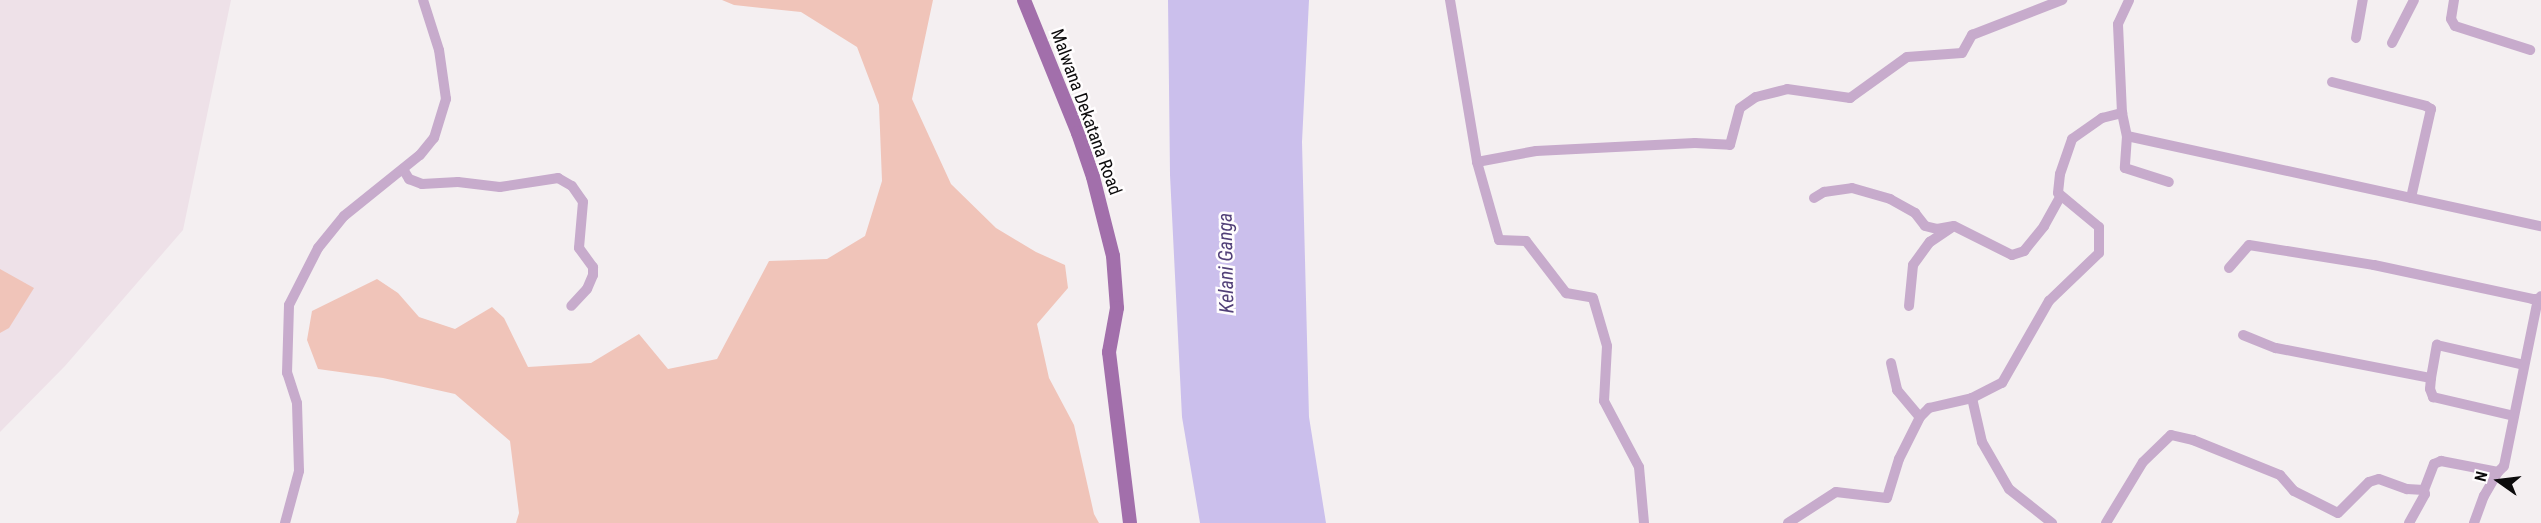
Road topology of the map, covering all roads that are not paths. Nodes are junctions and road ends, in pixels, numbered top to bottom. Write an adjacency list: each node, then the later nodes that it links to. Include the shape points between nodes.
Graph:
1 (423, 0): 16 (street, via 439,50 446,99 434,138)
2 (1024, 0): 38 (main road, Malwana Dekatana Road, via 1078,133 1100,199 1113,256 1117,308 1109,352)
3 (1450, 0): 15 (street)
4 (2062, 0): 15 (street, via 1972,35 1962,53 1907,57 1850,98 1787,89 1756,97 1740,108 1730,145 1695,143 1536,151)
5 (2129, 0): 13 (street, via 2118,24)
6 (2362, 0): 9 (street)
7 (2414, 0): 10 (street)
8 (2452, 0): 11 (street, via 2451,19 2455,26)
9 (2356, 38)
10 (2392, 43)
11 (2530, 50)
12 (2332, 82): 20 (street, via 2431,109)
13 (2122, 113): 14 (street); 18 (street, via 2102,118 2072,139 2060,174)
14 (2127, 136): 17 (street, via 2125,168); 20 (street)
15 (1477, 162): 39 (street, via 1498,240 1526,241 1566,293 1593,298 1607,346 1604,401 1639,467)
16 (403, 169): 25 (street, via 422,184 458,182 500,187 558,178 572,186 583,202 579,248 593,267 593,275 587,289); 37 (street, via 344,216 318,248 289,305 287,374 297,403 299,471)
17 (2169, 182)
18 (2060, 197): 21 (street, via 2024,251 2012,255); 31 (street, via 2099,227 2099,253 2049,302 2002,383)
19 (1814, 198): 21 (street, via 1820,193 1852,188 1890,199 1915,213 1926,226)
20 (2411, 198): 22 (street)
21 (1954, 226): 26 (street, via 1930,242 1913,265)
22 (2541, 226)
23 (2229, 268): 24 (street, via 2249,246 2374,265)
24 (2540, 298): 29 (street)
25 (571, 306)
26 (1909, 306)
27 (2242, 335): 30 (street, via 2276,348)
28 (1891, 363): 33 (street, via 1898,390)
29 (2524, 365): 30 (street, via 2437,345); 32 (street)
30 (2430, 378): 32 (street, via 2433,397)
31 (1972, 398): 33 (street, via 1929,408); 41 (street, via 1982,442 2009,489)
32 (2514, 416): 34 (street, via 2504,466)
33 (1920, 417): 40 (street, via 1899,459 1887,498 1836,492)
34 (2498, 472): 35 (street, via 2441,461 2434,464); 44 (street)
35 (2424, 490): 36 (street, via 2407,489 2379,479 2369,482); 43 (street)
36 (2338, 518): 42 (street, via 2294,491 2280,475 2171,435 2143,462)
37 (285, 523)
38 (1130, 523)
39 (1644, 523)
40 (1788, 523)
41 (2052, 523)
42 (2106, 523)
43 (2409, 523)
44 (2474, 523)

